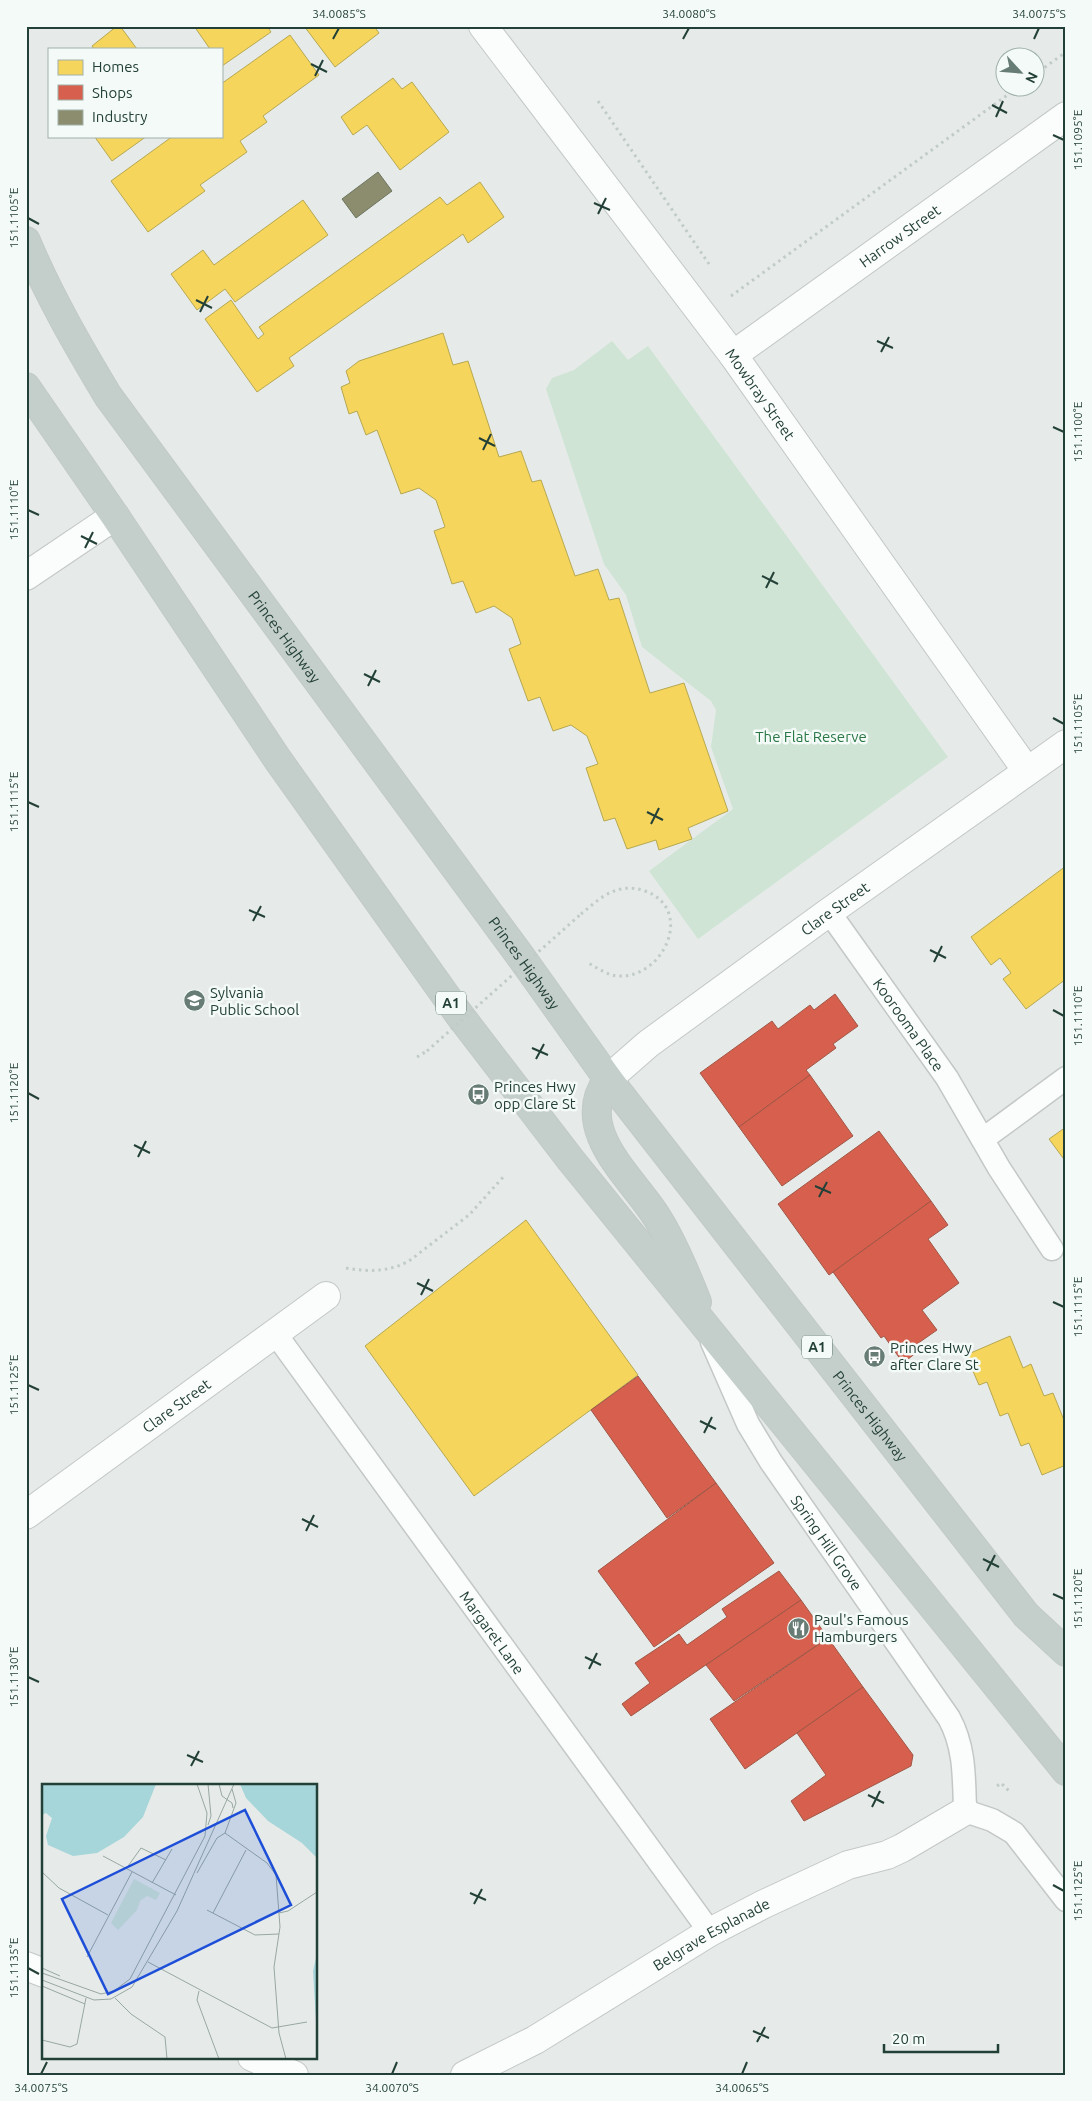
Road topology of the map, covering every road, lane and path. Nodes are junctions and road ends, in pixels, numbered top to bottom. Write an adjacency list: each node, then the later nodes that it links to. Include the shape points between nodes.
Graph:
1 (483, 26): 10 (street, Mowbray Street)
2 (1066, 52): 3 (path)
3 (1044, 68)
4 (1003, 98): 9 (path, via 732,296)
5 (598, 101): 8 (path)
6 (1066, 116): 10 (street, Harrow Street)
7 (26, 242): 20 (highway, Princes Highway / A1, via 69,330 108,396)
8 (715, 272)
9 (726, 288)
10 (733, 356): 15 (street, Mowbray Street)
11 (26, 387): 12 (highway, A1)
12 (115, 516): 13 (street); 25 (highway, A1, via 278,760 458,1013 570,1159)
13 (26, 576)
14 (1066, 744): 15 (street, Clare Street)
15 (1027, 771): 16 (street, Clare Street)
16 (829, 912): 20 (street, Clare Street, via 648,1044); 21 (lane, Koorooma Place, via 947,1078)
17 (588, 963): 18 (path, bridge, via 618,976 633,976 650,967 669,939 671,923 667,906 653,894 636,888 610,892)
18 (417, 1057)
19 (1066, 1078): 21 (lane)
20 (608, 1079): 25 (highway, via 599,1095 598,1107 599,1131 604,1144 659,1220); 28 (highway, Princes Highway / A1, via 1026,1615)
21 (983, 1139): 23 (lane, Koorooma Place)
22 (505, 1175): 24 (path, via 469,1215 400,1266 374,1271 340,1267 325,1272 335,1290)
23 (1052, 1249)
24 (326, 1296): 26 (street, Clare Street)
25 (707, 1327): 29 (highway, A1); 30 (lane, Spring Hill Grove, via 748,1424 771,1462 949,1718 962,1756)
26 (275, 1334): 27 (street, Clare Street); 32 (lane, Margaret Lane)
27 (26, 1515)
28 (1066, 1652)
29 (1066, 1771)
30 (965, 1811): 31 (lane, via 992,1820 1014,1833); 32 (street, Belgrave Esplanade, via 902,1848 816,1879)
31 (1066, 1900)
32 (710, 1932): 37 (street, Belgrave Esplanade, via 536,2040)
33 (26, 1966): 34 (street)
34 (42, 1972)
35 (254, 2058): 36 (street)
36 (294, 2075)
37 (464, 2075)

